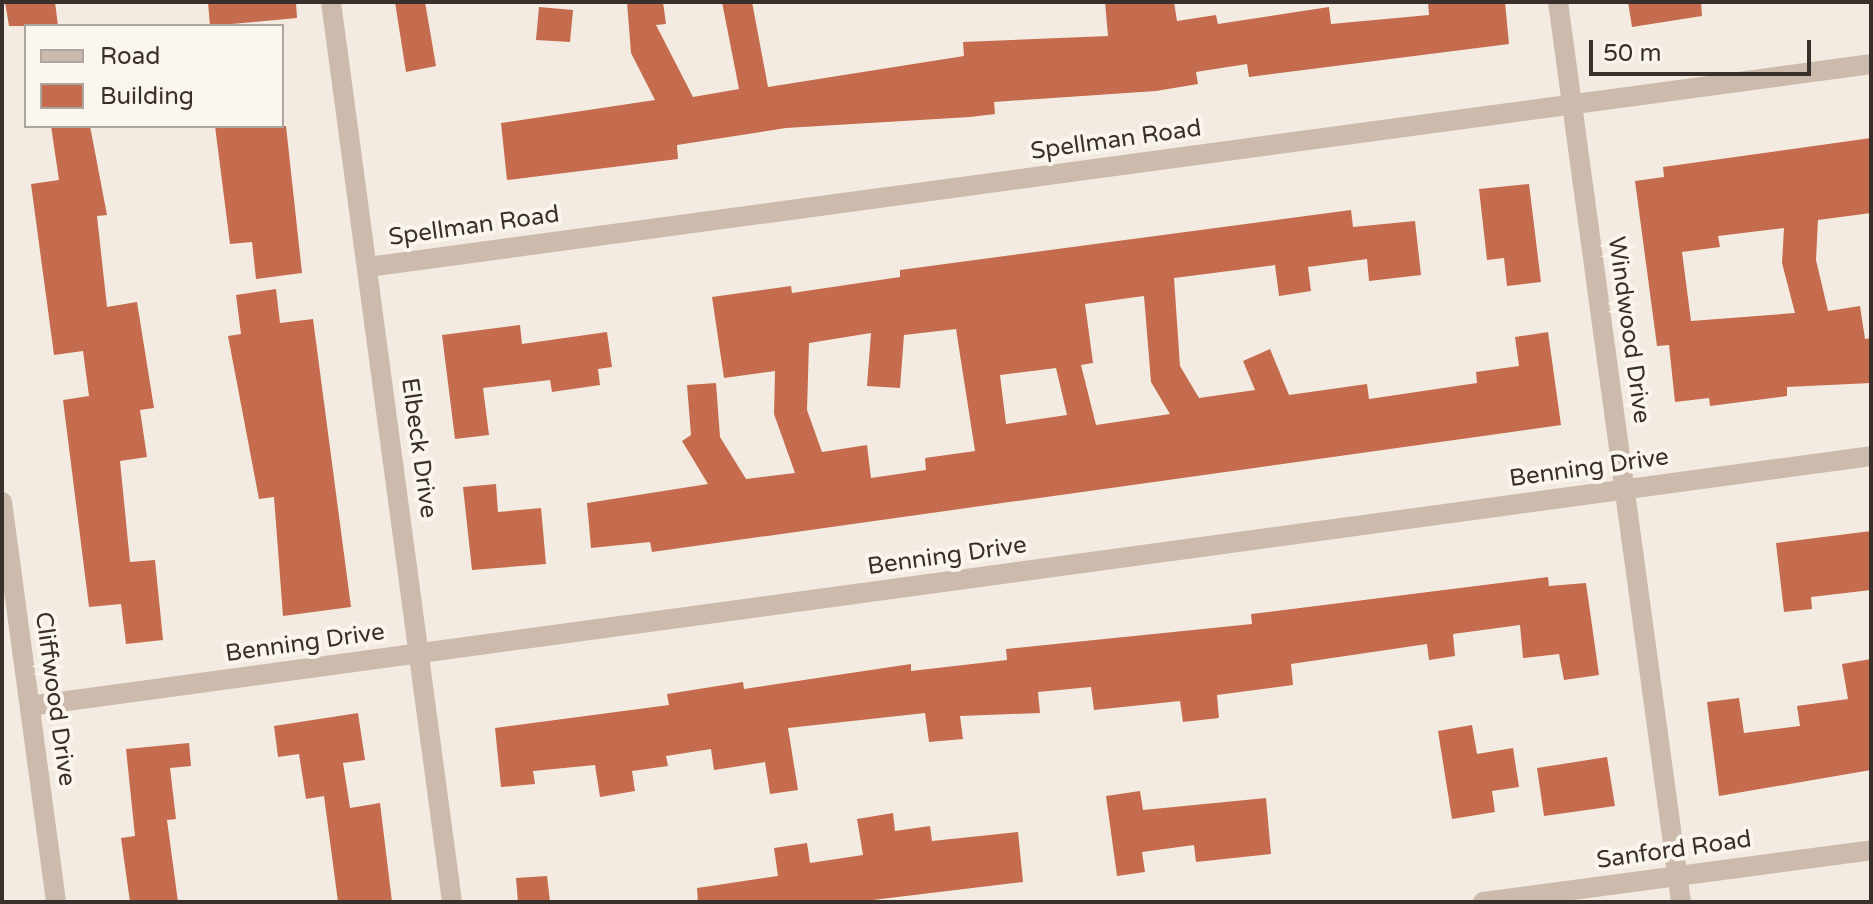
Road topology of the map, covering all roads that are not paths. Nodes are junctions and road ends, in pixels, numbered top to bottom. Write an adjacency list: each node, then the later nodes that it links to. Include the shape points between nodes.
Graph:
1 (331, 2): 5 (street, Elbeck Drive)
2 (1558, 2): 4 (street, Windwood Drive)
3 (1871, 64): 4 (street, Spellman Road)
4 (1572, 104): 5 (street, Spellman Road); 7 (street, Windwood Drive)
5 (368, 267): 9 (street, Elbeck Drive)
6 (1871, 456): 7 (street, Benning Drive)
7 (1625, 490): 9 (street, Benning Drive); 12 (street, Windwood Drive)
8 (2, 502): 10 (street, Cliffwood Drive)
9 (422, 653): 10 (street, Benning Drive); 14 (street, Elbeck Drive)
10 (30, 706): 13 (street, Cliffwood Drive)
11 (1871, 850): 12 (street, Sanford Road)
12 (1678, 876): 15 (street, Sanford Road); 16 (street, Windwood Drive)
13 (56, 902)
14 (452, 902)
15 (1483, 902)
16 (1681, 902)

